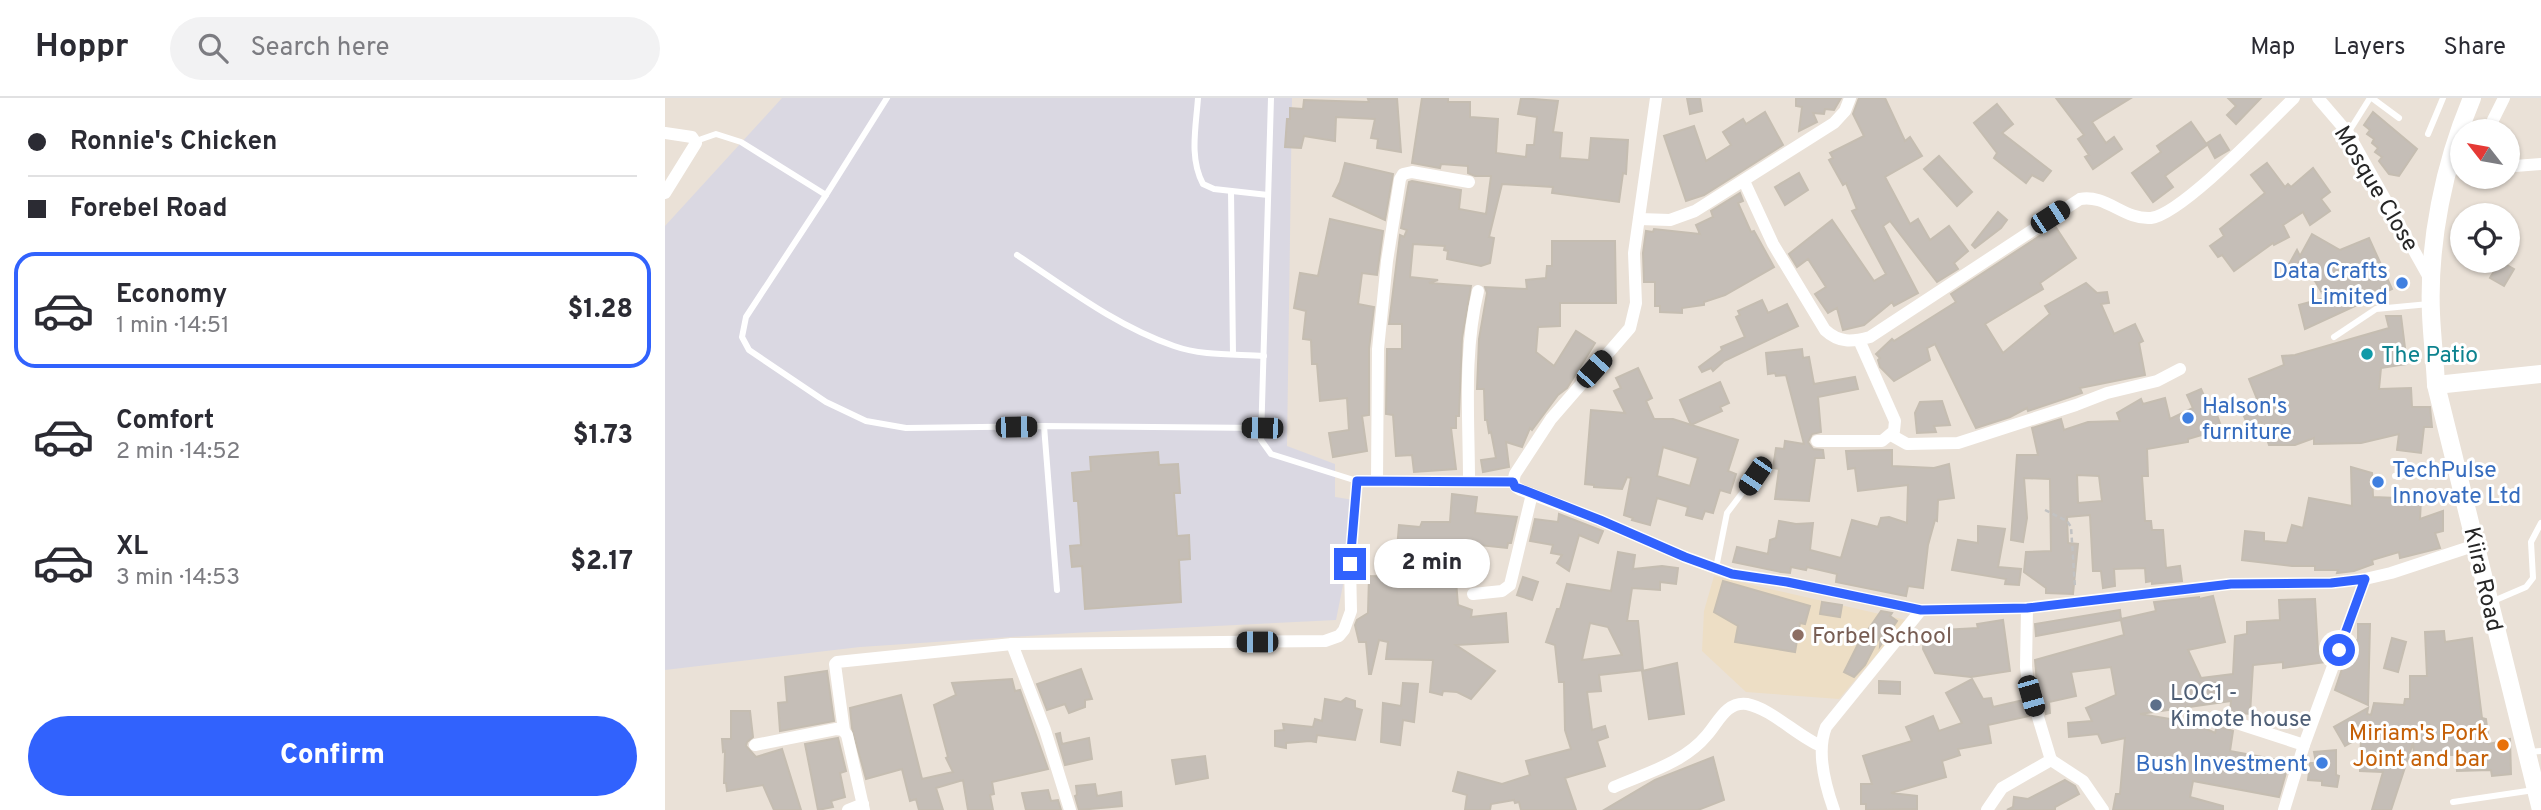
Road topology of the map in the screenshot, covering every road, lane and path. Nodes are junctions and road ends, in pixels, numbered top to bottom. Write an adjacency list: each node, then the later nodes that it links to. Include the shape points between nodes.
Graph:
1 (887, 98): 24 (lane)
2 (1198, 98): 22 (lane, via 1194,152 1198,174 1203,184)
3 (1271, 98): 25 (lane)
4 (1655, 98): 26 (street)
5 (1850, 98): 20 (street, via 1835,123)
6 (2294, 98): 32 (street, via 2166,213 2134,217 2097,199 2080,199)
7 (2318, 98): 15 (street, Mosque Close)
8 (2371, 98): 12 (lane); 15 (lane)
9 (2443, 98): 16 (lane)
10 (2472, 98): 28 (main road, Kiira Road, via 2437,218)
11 (2504, 98): 13 (street)
12 (2399, 118)
13 (2494, 119)
14 (665, 133): 17 (street)
15 (2348, 133): 28 (street, Mosque Close)
16 (2428, 134)
17 (696, 141): 23 (street); 24 (lane, via 716,134 741,142)
18 (2541, 164): 19 (street)
19 (2520, 166)
20 (1744, 181): 26 (street, via 1679,218); 32 (street, via 1773,244 1825,330 1834,338)
21 (1469, 182): 45 (street, via 1412,172 1400,179 1378,349)
22 (1230, 191): 25 (lane); 33 (lane)
23 (665, 193)
24 (826, 195): 38 (lane, via 747,317 742,337 749,350 801,387 866,421 906,428)
25 (1268, 195): 34 (lane)
26 (1639, 219): 48 (street, via 1634,253 1636,303 1630,328 1551,419)
27 (1017, 255): 33 (lane, via 1122,324 1176,347)
28 (2431, 282): 30 (main road, Kiira Road)
29 (1478, 292): 47 (street, via 1469,362)
30 (2431, 304): 31 (lane, via 2376,309); 37 (main road, Kiira Road)
31 (2334, 337)
32 (1859, 340): 40 (street, via 1895,421)
33 (1233, 354): 34 (lane)
34 (1264, 356): 39 (lane)
35 (2180, 369): 40 (street, via 2157,381 2106,393 1958,443 1907,444)
36 (2541, 374): 37 (main road)
37 (2436, 384): 42 (main road, Kiira Road)
38 (1044, 426): 39 (lane); 55 (lane)
39 (1262, 428): 46 (lane, via 1261,440 1271,454)
40 (1891, 435): 41 (street, via 1882,441)
41 (1817, 441)
42 (2458, 468): 44 (lane); 52 (main road, Kiira Road)
43 (1755, 476): 53 (lane, via 1727,513)
44 (2395, 476)
45 (1377, 480): 46 (street); 47 (street)
46 (1357, 481): 61 (street, via 1351,611 1339,636 1325,641)
47 (1469, 481): 48 (street)
48 (1513, 482): 49 (street)
49 (1532, 494): 53 (street); 56 (street, via 1510,585 1502,591)
50 (2045, 510): 57 (path, via 2071,527)
51 (2541, 523): 58 (lane, via 2531,542 2533,578 2526,587)
52 (2476, 545): 54 (street); 58 (main road, Kiira Road)
53 (1716, 568): 60 (street)
54 (2365, 579): 57 (street, via 2231,584); 65 (street)
55 (1057, 590)
56 (1473, 594)
57 (2075, 602): 59 (street)
58 (2490, 602): 67 (main road, Kiira Road)
59 (2027, 608): 60 (street); 68 (street, via 2028,684)
60 (1921, 610): 66 (street, via 1830,720)
61 (1012, 645): 63 (street, via 837,662); 74 (street)
62 (2215, 716): 65 (street)
63 (844, 731): 64 (street); 72 (street)
64 (755, 745)
65 (2304, 745): 78 (street)
66 (1821, 746): 69 (street, via 1757,707 1743,704 1718,717 1707,735 1682,757); 75 (street)
67 (2534, 752): 70 (main road, Kiira Road)
68 (2051, 760): 76 (street, via 2002,788); 77 (street, via 2083,781)
69 (1614, 787)
70 (2536, 790): 71 (lane); 79 (main road, Kiira Road)
71 (2453, 802)
72 (864, 807): 73 (street)
73 (848, 810)
74 (1070, 810)
75 (1834, 810)
76 (1987, 810)
77 (2103, 810)
78 (2284, 810)
79 (2541, 810)

